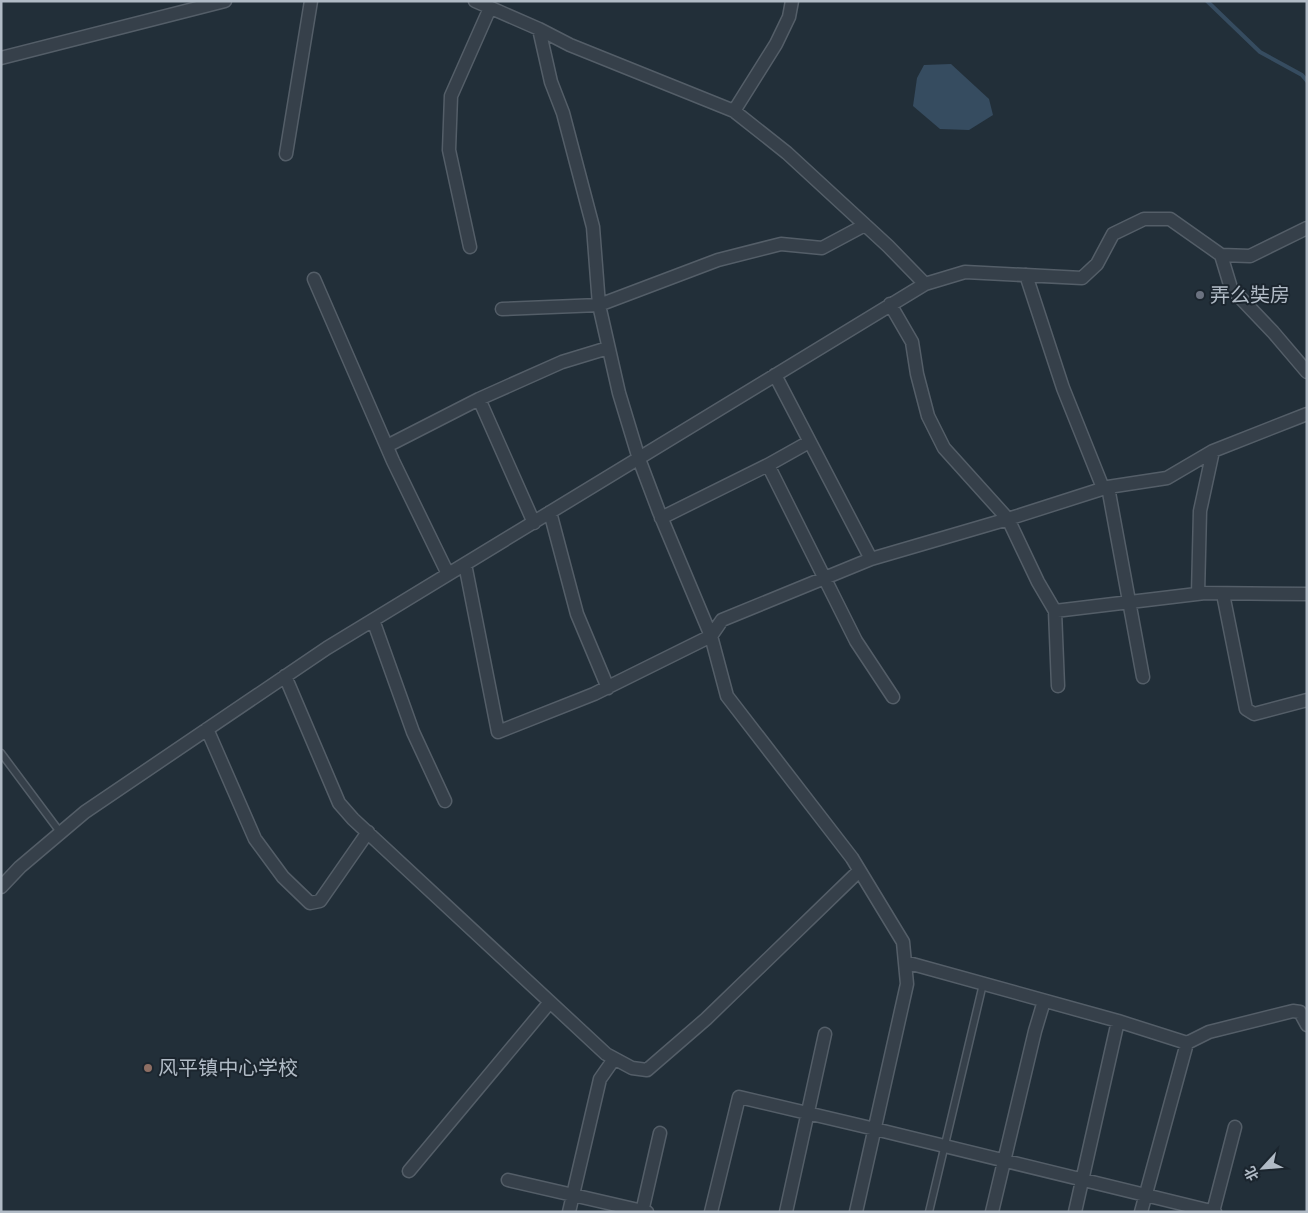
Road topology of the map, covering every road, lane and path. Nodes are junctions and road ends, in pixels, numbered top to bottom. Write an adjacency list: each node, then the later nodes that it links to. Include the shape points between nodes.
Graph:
1 (225, 1): 7 (street)
2 (311, 1): 9 (street)
3 (474, 1): 5 (street)
4 (792, 1): 8 (street, via 789,18 776,44)
5 (490, 8): 6 (street); 12 (street, via 451,96 449,150)
6 (539, 28): 8 (street, via 570,45); 18 (street, via 551,82 563,113 593,227)
7 (1, 58)
8 (734, 111): 10 (street, via 788,153)
9 (286, 154)
10 (865, 225): 16 (street); 18 (street, via 822,248 781,244 763,248 718,260)
11 (1307, 228): 13 (street, via 1250,256)
12 (470, 247)
13 (1221, 255): 14 (street, via 1170,220 1144,218 1113,234 1097,264 1082,278); 21 (street, via 1232,288)
14 (1026, 275): 16 (street, via 965,272); 30 (street, via 1063,388)
15 (314, 279): 26 (street)
16 (925, 284): 17 (street)
17 (890, 304): 22 (street); 33 (street, via 912,342 928,416 944,448)
18 (599, 305): 19 (street); 20 (street)
19 (502, 309)
20 (608, 348): 23 (street, via 562,362); 28 (street)
21 (1307, 372)
22 (775, 375): 25 (street); 28 (street)
23 (479, 399): 26 (street); 34 (street)
24 (1307, 414): 27 (street)
25 (810, 442): 29 (street); 35 (street)
26 (387, 446): 37 (street)
27 (1213, 451): 30 (street, via 1167,478); 39 (street, via 1200,512)
28 (639, 459): 31 (street); 32 (street)
29 (768, 465): 32 (street); 38 (street)
30 (1105, 488): 33 (street); 42 (street)
31 (550, 512): 34 (street); 51 (street, via 577,614)
32 (661, 518): 43 (street)
33 (1008, 519): 35 (street); 44 (street, via 1038,582)
34 (534, 523): 36 (street)
35 (871, 559): 38 (street)
36 (465, 564): 37 (street); 51 (street, via 498,732)
37 (448, 574): 45 (street)
38 (824, 578): 46 (street); 52 (street, via 856,641)
39 (1198, 594): 40 (street); 42 (street)
40 (1223, 594): 41 (street); 53 (street, via 1246,709 1254,714)
41 (1307, 594)
42 (1129, 602): 44 (street); 49 (street)
43 (698, 606): 46 (street); 47 (street)
44 (1056, 611): 50 (street)
45 (373, 620): 48 (street); 56 (street, via 413,732)
46 (722, 620): 47 (street)
47 (711, 636): 51 (street); 59 (street, via 727,696)
48 (285, 676): 54 (street); 58 (street, via 339,803)
49 (1143, 677)
50 (1058, 686)
51 (608, 688)
52 (893, 697)
53 (1307, 700)
54 (207, 729): 57 (street, via 84,812); 58 (street, via 255,839 283,877 310,903 320,901)
55 (1, 754): 57 (lane)
56 (445, 801)
57 (60, 832): 60 (street)
58 (368, 832): 64 (street)
59 (859, 871): 61 (street, via 903,942); 70 (street, via 706,1019 647,1070 632,1068)
60 (1, 887)
61 (905, 962): 62 (street); 73 (street, via 907,984)
62 (983, 984): 63 (street); 75 (lane)
63 (1044, 1001): 66 (street); 76 (street)
64 (550, 1002): 70 (street); 77 (street)
65 (1304, 1011): 67 (street); 69 (street, via 1209,1032)
66 (1118, 1021): 69 (street); 78 (street)
67 (1307, 1025)
68 (825, 1034): 71 (street)
69 (1187, 1043): 80 (street)
70 (614, 1059): 81 (street, via 600,1079)
71 (808, 1113): 73 (street); 84 (street, via 739,1098); 85 (street)
72 (1235, 1127): 91 (street)
73 (875, 1129): 75 (street); 86 (street)
74 (660, 1133): 82 (street)
75 (944, 1146): 76 (street); 87 (lane)
76 (1004, 1160): 78 (street); 88 (street)
77 (409, 1171)
78 (1082, 1179): 80 (street); 89 (street)
79 (508, 1180): 81 (street)
80 (1145, 1194): 90 (street); 91 (street)
81 (574, 1195): 82 (street); 83 (street)
82 (644, 1211)
83 (569, 1212)
84 (711, 1212)
85 (786, 1212)
86 (856, 1212)
87 (929, 1212)
88 (992, 1212)
89 (1075, 1212)
90 (1141, 1212)
91 (1213, 1212)

